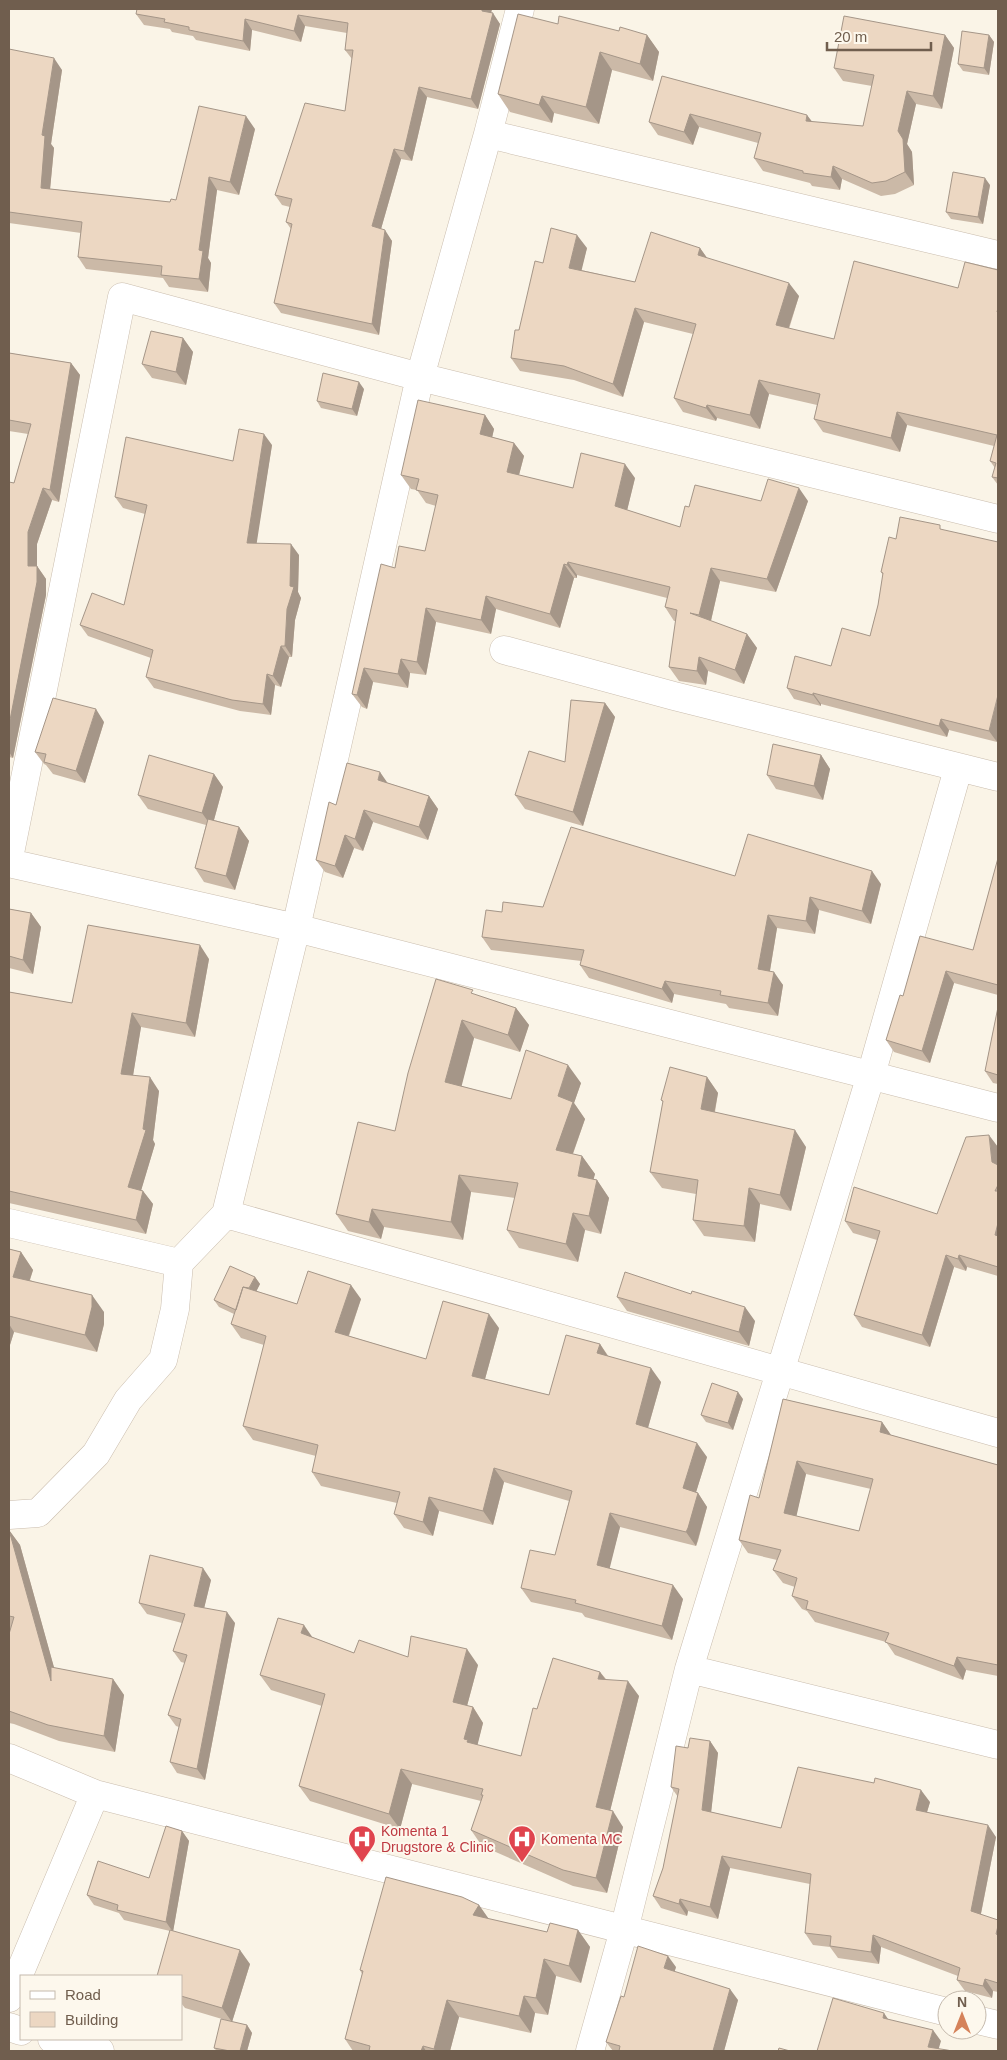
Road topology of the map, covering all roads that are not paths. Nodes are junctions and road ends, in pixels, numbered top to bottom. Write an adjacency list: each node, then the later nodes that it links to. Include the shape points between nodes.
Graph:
1 (520, 9): 2 (street)
2 (488, 134): 3 (street); 4 (street)
3 (998, 255)
4 (420, 377): 5 (street); 9 (street, via 122,297); 12 (street)
5 (998, 519)
6 (504, 650): 7 (street)
7 (958, 769): 8 (street); 13 (street)
8 (998, 777)
9 (18, 779): 10 (street)
10 (9, 858)
11 (9, 863): 12 (street)
12 (296, 928): 13 (street); 15 (street)
13 (870, 1075): 14 (street); 18 (street)
14 (998, 1108)
15 (226, 1214): 17 (street); 18 (street)
16 (9, 1224): 17 (street)
17 (179, 1263): 20 (street, via 175,1309 163,1360 128,1400 96,1454 38,1513)
18 (780, 1370): 19 (street); 21 (street)
19 (998, 1433)
20 (9, 1515)
21 (689, 1669): 22 (street); 25 (street)
22 (998, 1745)
23 (9, 1758): 24 (street)
24 (96, 1794): 25 (street); 26 (street)
25 (624, 1930): 27 (street); 30 (street)
26 (9, 1998)
27 (937, 2009)
28 (56, 2040): 29 (street)
29 (100, 2051)
30 (590, 2051)

